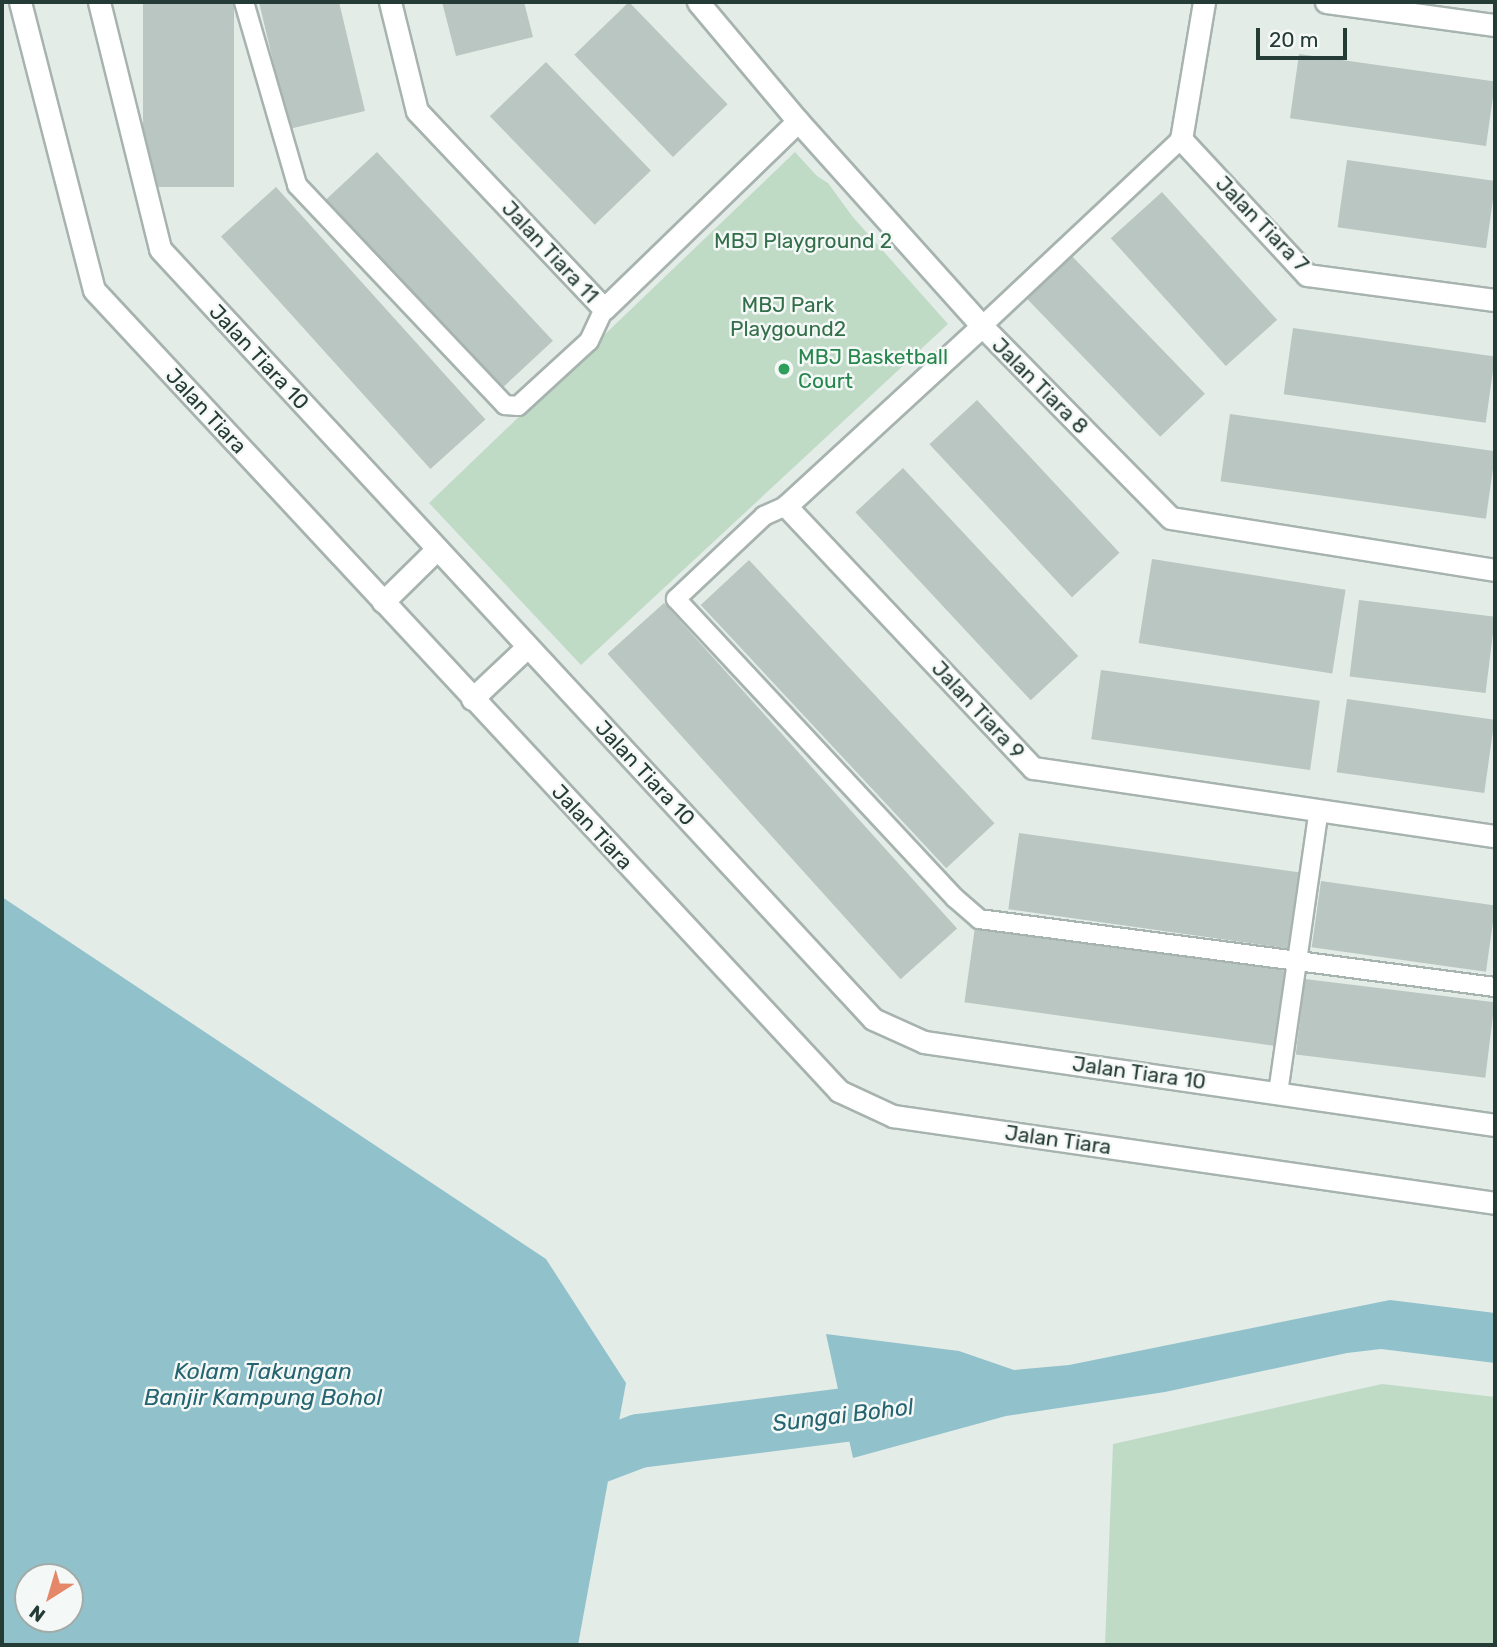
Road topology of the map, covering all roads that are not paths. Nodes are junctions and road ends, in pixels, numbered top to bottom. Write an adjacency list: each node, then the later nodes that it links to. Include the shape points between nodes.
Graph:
1 (20, 2): 17 (street, Jalan Tiara, via 94,290)
2 (99, 2): 15 (street, Jalan Tiara 10, via 160,249)
3 (244, 2): 12 (lane, via 297,185 505,405 518,406 589,341)
4 (390, 2): 12 (street, Jalan Tiara 11, via 417,111)
5 (698, 2): 9 (street, Jalan Tiara 8)
6 (1203, 2): 10 (street)
7 (1326, 2): 8 (street)
8 (1495, 25)
9 (798, 121): 12 (street, Jalan Tiara 11); 13 (street, Jalan Tiara 8)
10 (1181, 139): 11 (street, Jalan Tiara 7, via 1307,275); 13 (lane)
11 (1495, 300)
12 (604, 309)
13 (982, 326): 14 (street); 16 (street, Jalan Tiara 8, via 1171,518)
14 (786, 506): 20 (street, Jalan Tiara 9, via 1033,768); 22 (lane, via 764,516 676,599 968,911 993,922)
15 (437, 549): 17 (street); 18 (street, Jalan Tiara 10)
16 (1495, 570)
17 (383, 602): 19 (street, Jalan Tiara)
18 (527, 647): 19 (street); 24 (street, Jalan Tiara 10, via 873,1019 924,1042)
19 (472, 699): 26 (street, Jalan Tiara, via 839,1091 893,1116)
20 (1319, 810): 21 (street, Jalan Tiara 9); 22 (lane)
21 (1495, 836)
22 (1297, 960): 23 (lane); 24 (lane)
23 (1495, 987)
24 (1278, 1093): 25 (street, Jalan Tiara 10)
25 (1495, 1125)
26 (1495, 1203)

